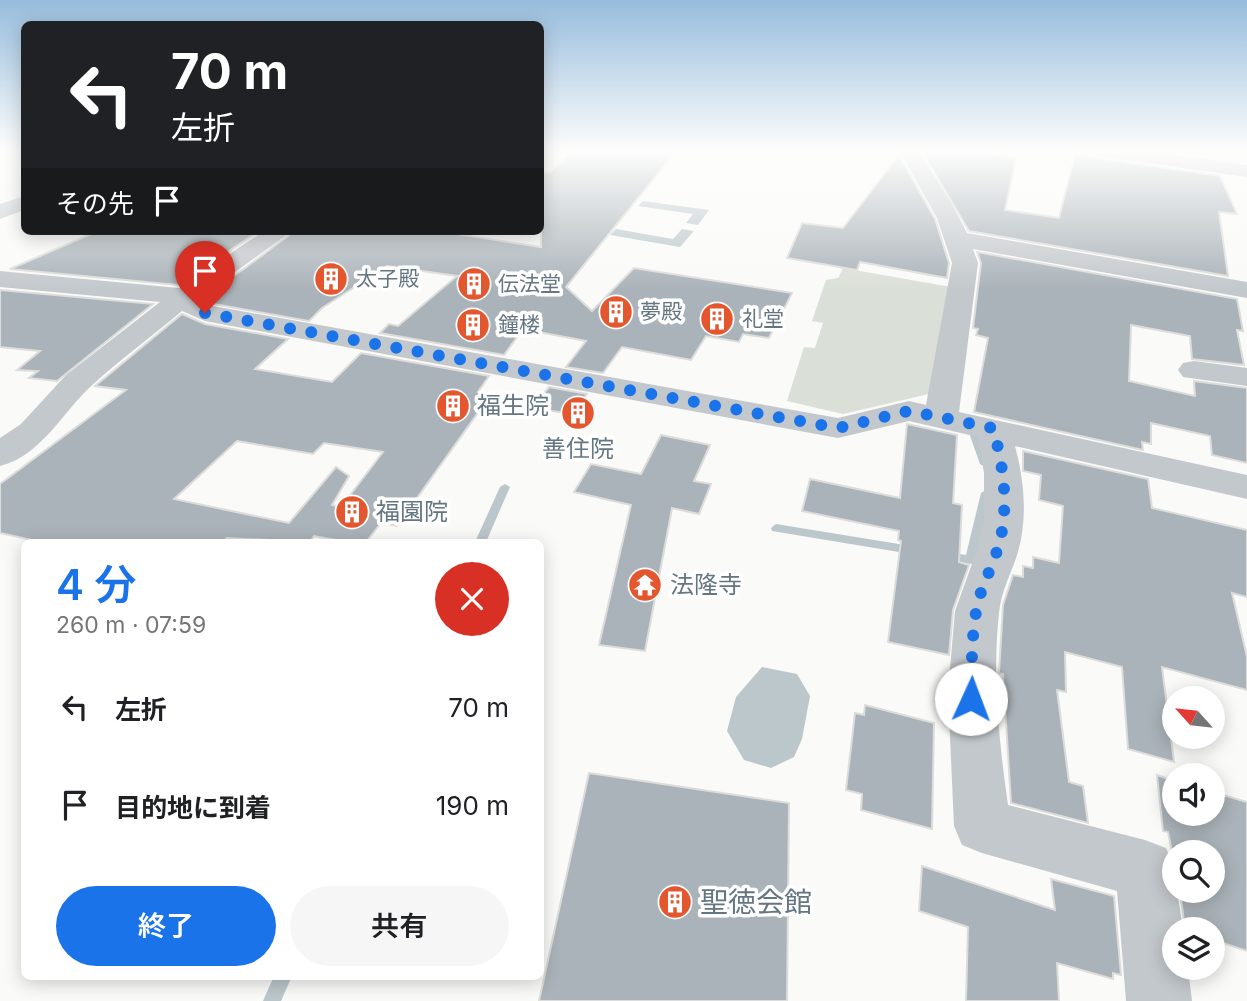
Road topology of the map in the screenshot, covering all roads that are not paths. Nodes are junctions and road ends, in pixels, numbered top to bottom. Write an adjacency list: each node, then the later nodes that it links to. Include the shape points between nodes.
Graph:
1 (938, 197): 5 (street)
2 (21, 203): 3 (street)
3 (0, 212)
4 (274, 235): 10 (street)
5 (959, 239): 8 (street); 13 (street, via 964,279)
6 (0, 279): 7 (street)
7 (28, 281): 9 (street); 10 (street)
8 (1247, 290)
9 (0, 296)
10 (180, 299): 13 (street, via 205,313 838,428 909,411); 15 (street, via 78,382 33,431)
11 (1194, 370): 12 (street)
12 (1247, 377)
13 (941, 417): 14 (street)
14 (994, 432): 16 (street); 17 (street, via 1002,461 1002,531 977,607 973,650 971,723 982,825 1145,869)
15 (0, 455)
16 (1247, 487)
17 (1159, 1001)

